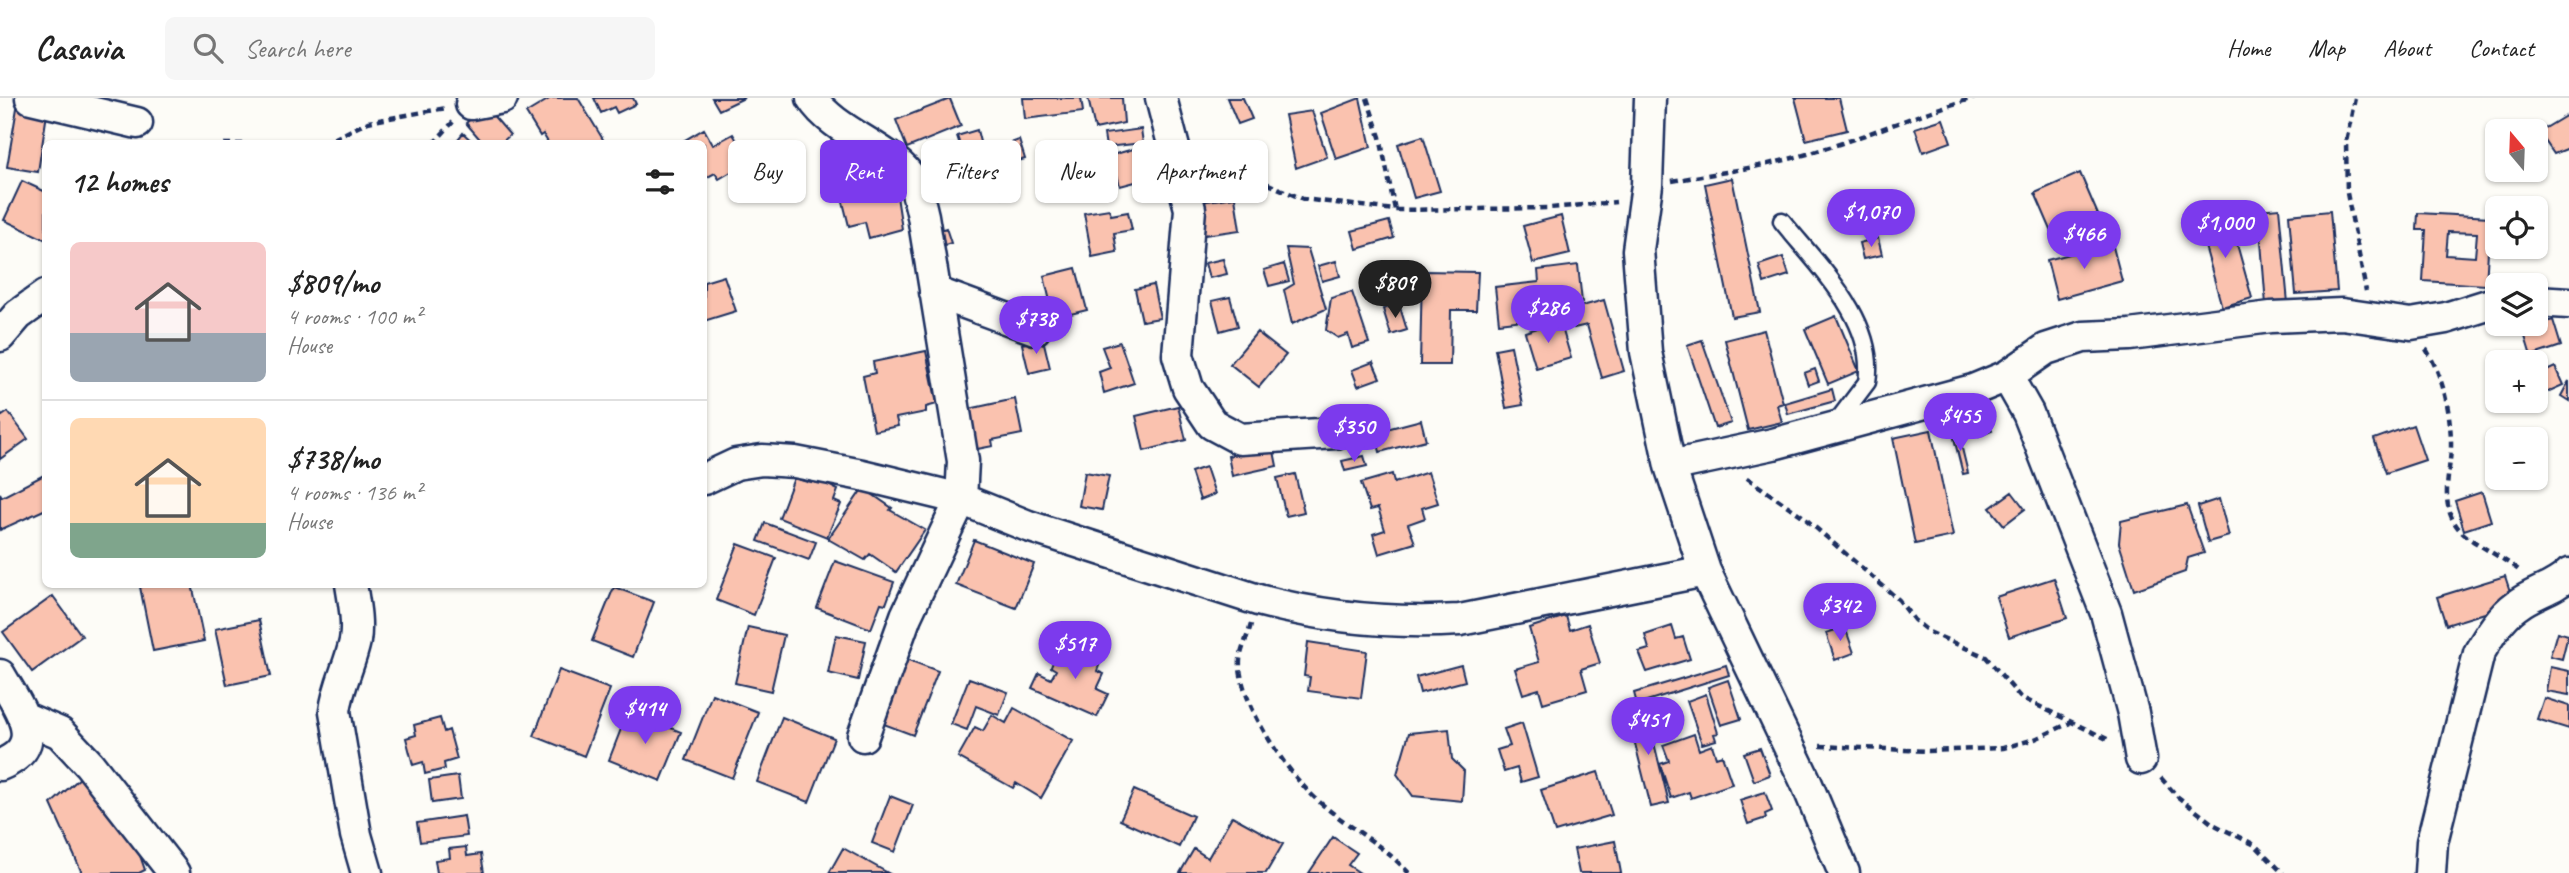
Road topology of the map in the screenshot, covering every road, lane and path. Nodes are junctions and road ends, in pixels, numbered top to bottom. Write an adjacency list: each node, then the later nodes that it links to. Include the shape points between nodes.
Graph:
1 (31, 98): 10 (street)
2 (502, 98): 8 (street)
3 (812, 98): 15 (street, via 912,179)
4 (1367, 98): 13 (path)
5 (1650, 98): 12 (street)
6 (1974, 98): 12 (path, via 1787,160)
7 (2355, 98): 20 (path, via 2346,142 2347,193)
8 (471, 104): 11 (path, via 369,122)
9 (1164, 108): 13 (path, via 1222,164 1303,199); 26 (street, via 1190,209 1178,355 1188,388 1212,424 1240,439)
10 (138, 121)
11 (331, 140)
12 (1646, 193): 13 (path, via 1550,208); 28 (street, via 1638,250 1646,352)
13 (1395, 210)
14 (1782, 221): 25 (lane, via 1849,308 1864,345 1867,382)
15 (935, 292): 22 (street); 30 (street, via 963,461)
16 (42, 298): 23 (street)
17 (2548, 302): 18 (street)
18 (2569, 303)
19 (2485, 306): 21 (street)
20 (2371, 319): 21 (street); 24 (street, via 2342,314 2271,317 2083,337 2046,349)
21 (2411, 324): 34 (path, via 2434,361 2444,391 2451,445 2446,495 2453,520 2464,534 2497,552)
22 (1035, 329)
23 (0, 336)
24 (2007, 376): 25 (street, via 1973,390); 41 (street, via 2028,413 2106,613)
25 (1832, 427): 27 (street)
26 (1336, 433)
27 (1717, 455): 28 (street); 38 (path, via 1801,515 1929,632 1986,657 2020,697)
28 (1670, 466): 31 (street)
29 (707, 478): 30 (street, via 744,461 795,461)
30 (961, 499): 35 (street, via 1028,526); 39 (street, via 906,616)
31 (1705, 571): 35 (street, via 1460,620 1356,618); 40 (street)
32 (2569, 573): 34 (street)
33 (352, 588): 44 (street, via 355,642 335,711)
34 (2543, 590): 48 (street, via 2516,605 2492,630 2479,653 2432,842)
35 (1258, 600): 45 (path, via 1240,661 1247,698 1262,726 1309,792 1386,848)
36 (0, 675): 37 (street)
37 (23, 717): 42 (street, via 27,744); 43 (street, via 60,733)
38 (2070, 723): 40 (path, via 2003,748 1963,751); 41 (path)
39 (863, 736)
40 (1787, 743): 46 (street)
41 (2141, 759): 47 (path, via 2178,797 2213,824 2255,845)
42 (0, 765)
43 (174, 873)
44 (367, 873)
45 (1409, 873)
46 (1844, 873)
47 (2283, 873)
48 (2430, 873)

